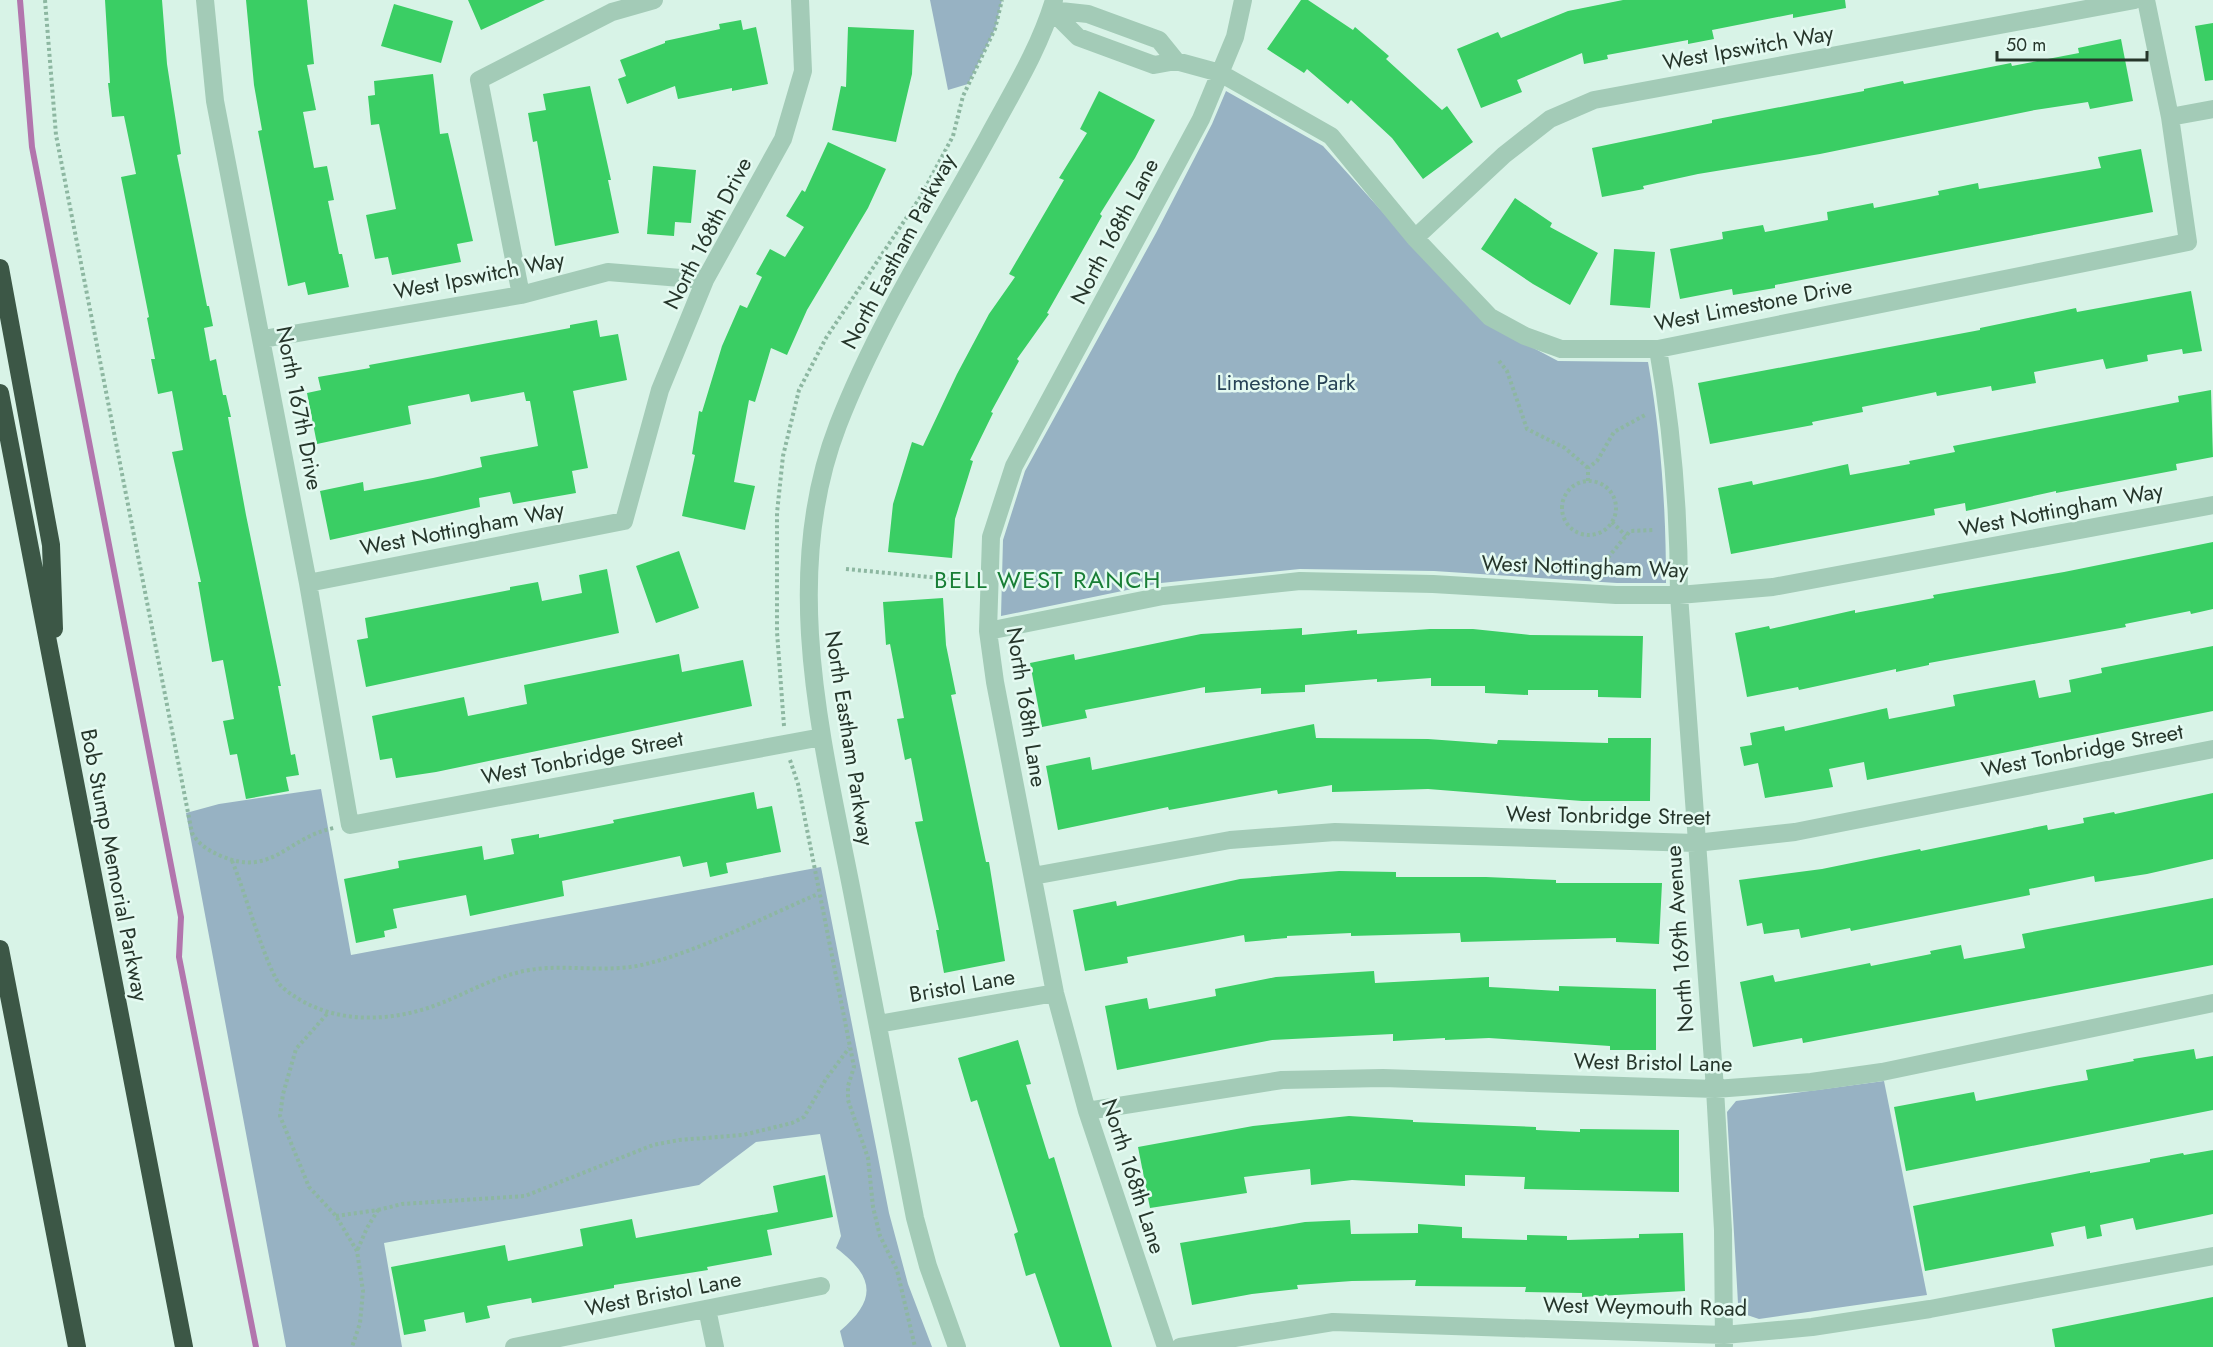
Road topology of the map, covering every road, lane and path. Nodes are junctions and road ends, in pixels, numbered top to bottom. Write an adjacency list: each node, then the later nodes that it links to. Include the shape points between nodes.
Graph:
1 (45, 0): 42 (path, via 56,135 177,766 192,833 198,842)
2 (205, 0): 18 (street, North 167th Drive, via 215,101)
3 (654, 0): 17 (street, via 612,12 479,80)
4 (800, 0): 16 (street, North 168th Drive, via 802,71 783,139)
5 (1002, 0): 38 (path, via 994,29 963,96 953,136 921,196 826,338 799,390 783,456 777,513 777,632)
6 (1243, 0): 11 (street, North 168th Lane, via 1235,37)
7 (2135, 0): 14 (street, West Ipswitch Way, via 1594,100 1550,119 1504,155)
8 (2146, 0): 13 (street)
9 (1053, 5): 10 (street, via 1159,40); 10 (street, West Limestone Drive, via 1078,37 1154,65); 37 (street, North Eastham Parkway, via 1031,59 885,324 837,427 816,508 808,579 808,625)
10 (1176, 61): 11 (street, West Limestone Drive)
11 (1220, 73): 14 (street, West Limestone Drive, via 1331,136); 33 (street, North 168th Lane, via 1201,119 1144,228 1014,466 991,537)
12 (2213, 109): 13 (street)
13 (2170, 117): 19 (street, West Limestone Drive, via 2188,242)
14 (1415, 238): 19 (street, West Limestone Drive, via 1490,317 1525,336 1561,349)
15 (0, 268): 36 (highway, via 51,545)
16 (705, 280): 17 (street, West Ipswitch Way, via 608,273); 26 (street, North 168th Drive, via 660,390)
17 (521, 295): 18 (street, West Ipswitch Way)
18 (262, 339): 32 (street, North 167th Drive)
19 (1658, 349): 34 (street, North 169th Avenue, via 1679,505)
20 (1499, 361): 23 (path, via 1527,429 1565,448)
21 (0, 393): 36 (highway, Bob Stump Memorial Parkway)
22 (1645, 415): 23 (path, via 1614,432 1597,461)
23 (1588, 468): 24 (path)
24 (1588, 481): 27 (path, via 1610,491 1616,506); 27 (path, via 1565,495 1562,513 1566,522 1589,536)
25 (2213, 505): 34 (street, West Nottingham Way, via 1773,587)
26 (624, 521): 32 (street, West Nottingham Way)
27 (1612, 522): 29 (path)
28 (1654, 530): 29 (path, via 1630,531)
29 (1626, 536): 31 (path, via 1606,560)
30 (846, 569): 33 (path)
31 (1605, 575)
32 (308, 583): 40 (street, North 167th Drive)
33 (990, 583): 35 (street, North 168th Lane)
34 (1679, 595): 35 (street, West Nottingham Way, via 1616,596 1433,584 1300,581 1163,596); 41 (street, North 169th Avenue)
35 (988, 631): 43 (street, North 168th Lane)
36 (56, 687): 61 (highway, Bob Stump Memorial Parkway)
37 (822, 737): 38 (street, West Tonbridge Street); 49 (street, North Eastham Parkway)
38 (786, 744): 40 (street, West Tonbridge Street); 44 (path, via 798,784)
39 (2213, 749): 41 (street, West Tonbridge Street, via 1795,832)
40 (350, 825): 42 (path, via 325,830 266,861)
41 (1696, 843): 43 (street, West Tonbridge Street, via 1335,832 1230,840); 51 (street, North 169th Avenue)
42 (232, 861): 48 (path, via 280,986)
43 (1033, 876): 46 (street, North 168th Lane)
44 (818, 894): 48 (path, via 646,964 600,970 541,968 491,980 426,1009 368,1018); 50 (path)
45 (0, 949): 60 (highway)
46 (1054, 993): 49 (street, Bristol Lane); 52 (street, North 168th Lane)
47 (2213, 1003): 51 (street, West Bristol Lane, via 1882,1072)
48 (327, 1014): 54 (path, via 296,1049 282,1094 280,1116 309,1187)
49 (878, 1024): 66 (street, North Eastham Parkway, via 915,1218 927,1266)
50 (849, 1048): 53 (path, via 804,1117 792,1123 743,1135 653,1145 525,1196 402,1204); 65 (path, via 854,1067 848,1100 868,1158 880,1236 897,1270)
51 (1715, 1089): 52 (street, West Bristol Lane, via 1383,1078 1282,1080); 59 (street, North 169th Avenue)
52 (1087, 1111): 67 (street, North 168th Lane)
53 (378, 1210): 54 (path); 55 (path)
54 (336, 1216): 55 (path)
55 (357, 1251): 62 (path, via 363,1291 360,1323)
56 (2213, 1256): 59 (street, West Weymouth Road, via 1930,1309)
57 (821, 1286): 58 (street, West Bristol Lane)
58 (707, 1309): 63 (street, West Bristol Lane); 64 (street)
59 (1724, 1341): 68 (street, West Weymouth Road, via 1333,1322)
60 (77, 1347)
61 (184, 1347)
62 (352, 1347)
63 (514, 1347)
64 (715, 1347)
65 (915, 1347)
66 (957, 1347)
67 (1166, 1347)
68 (1180, 1347)

